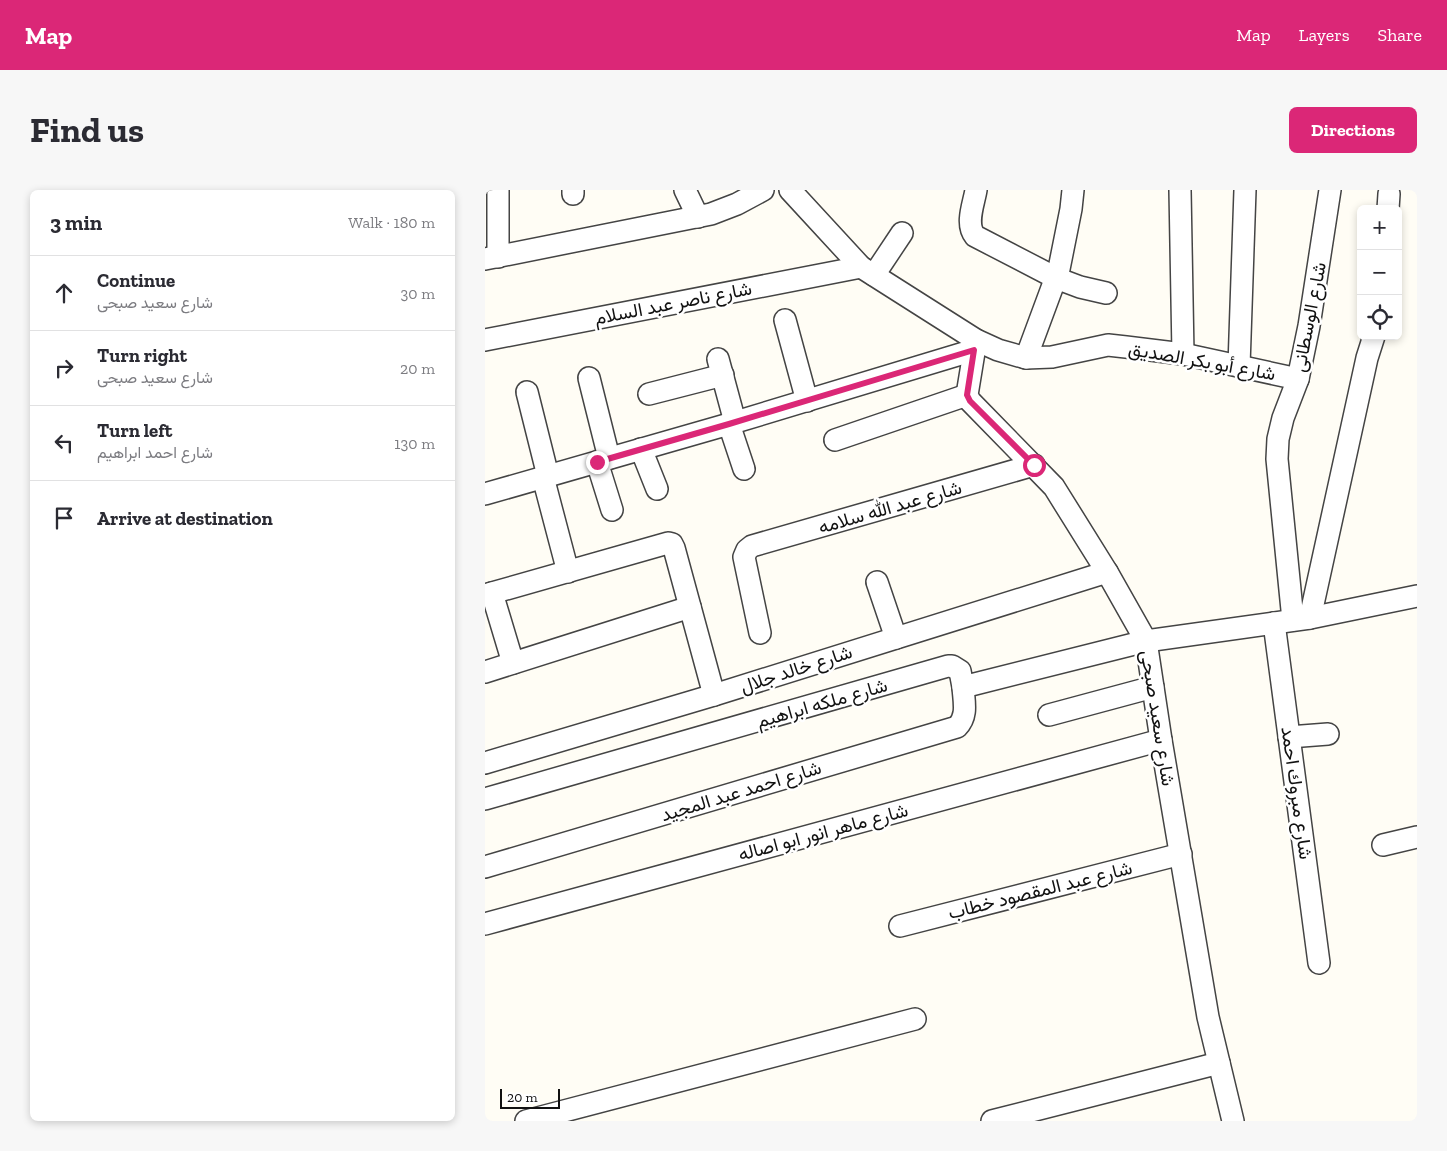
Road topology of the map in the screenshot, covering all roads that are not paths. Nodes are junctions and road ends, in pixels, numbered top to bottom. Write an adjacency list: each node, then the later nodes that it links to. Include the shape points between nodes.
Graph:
1 (498, 190): 12 (street)
2 (685, 190): 10 (street)
3 (763, 190): 10 (street, via 737,204)
4 (976, 190): 14 (street, via 970,224 972,232)
5 (1073, 190): 14 (street, via 1066,240)
6 (1180, 190): 20 (street)
7 (1245, 190): 22 (street)
8 (1330, 190): 24 (street, شارع الوسطانى, via 1309,326)
9 (800, 194): 13 (street, شارع أبو بكر الصديق)
10 (698, 217): 12 (street)
11 (902, 233): 13 (street)
12 (491, 258)
13 (867, 271): 17 (street, شارع ناصر عبد السلام); 19 (street, شارع أبو بكر الصديق)
14 (1056, 278): 15 (street); 21 (street)
15 (1106, 294)
16 (785, 320): 28 (street)
17 (485, 340)
18 (1373, 340): 45 (street)
19 (975, 345): 21 (street, شارع أبو بكر الصديق); 27 (street); 28 (street)
20 (1183, 354): 21 (street, شارع أبو بكر الصديق, via 1108,345 1052,357); 22 (street, شارع أبو بكر الصديق)
21 (1026, 358)
22 (1239, 366): 24 (street, شارع أبو بكر الصديق)
23 (589, 378): 32 (street)
24 (1297, 379): 45 (street, شارع الوسطانى, via 1278,439 1277,459)
25 (527, 392): 35 (street)
26 (649, 394): 29 (street, via 721,367)
27 (967, 395): 30 (street); 33 (street, شارع سعيد صبحى)
28 (807, 401): 29 (street)
29 (732, 423): 31 (street); 34 (street)
30 (835, 440)
31 (641, 450): 32 (street); 36 (street)
32 (603, 460): 35 (street); 38 (street)
33 (1034, 465): 40 (street, شارع سعيد صبحى, via 1054,486); 46 (street, شارع عبد الله سلامه, via 752,546 744,557)
34 (745, 469)
35 (545, 477): 37 (street); 39 (street)
36 (657, 489)
37 (485, 494)
38 (612, 510)
39 (568, 572): 42 (street); 44 (street, via 672,544)
40 (1107, 572): 47 (street, شارع خالد جلال); 48 (street, شارع سعيد صبحى)
41 (877, 582): 47 (street)
42 (487, 593): 49 (street)
43 (1417, 596): 45 (street)
44 (690, 607): 49 (street); 53 (street)
45 (1292, 620): 48 (street); 56 (street, شارع مبروك احمد)
46 (760, 633)
47 (896, 638): 53 (street, شارع خالد جلال)
48 (1146, 641): 51 (street); 52 (street, شارع سعيد صبحى)
49 (513, 663): 50 (street)
50 (485, 672)
51 (963, 687): 59 (street, شارع ملكه ابراهيم, via 960,671 948,666); 63 (street, شارع احمد عبد المجيد, via 964,717 957,727)
52 (1153, 687): 54 (street); 57 (street, شارع سعيد صبحى)
53 (714, 695): 58 (street, شارع خالد جلال)
54 (1049, 715)
55 (1329, 734): 56 (street)
56 (1289, 737): 66 (street, شارع مبروك احمد)
57 (1161, 740): 62 (street, شارع سعيد صبحى); 64 (street, شارع ماهر انور ابو اصاله)
58 (485, 763)
59 (485, 799)
60 (1417, 836): 61 (street)
61 (1383, 846)
62 (1181, 854): 65 (street, شارع عبد المقصود خطاب); 68 (street, شارع سعيد صبحى, via 1208,1017)
63 (485, 867)
64 (485, 924)
65 (899, 926)
66 (1319, 963)
67 (915, 1019): 69 (street)
68 (1219, 1063): 70 (street); 71 (street, شارع سعيد صبحى)
69 (526, 1121)
70 (992, 1121)
71 (1233, 1121)

